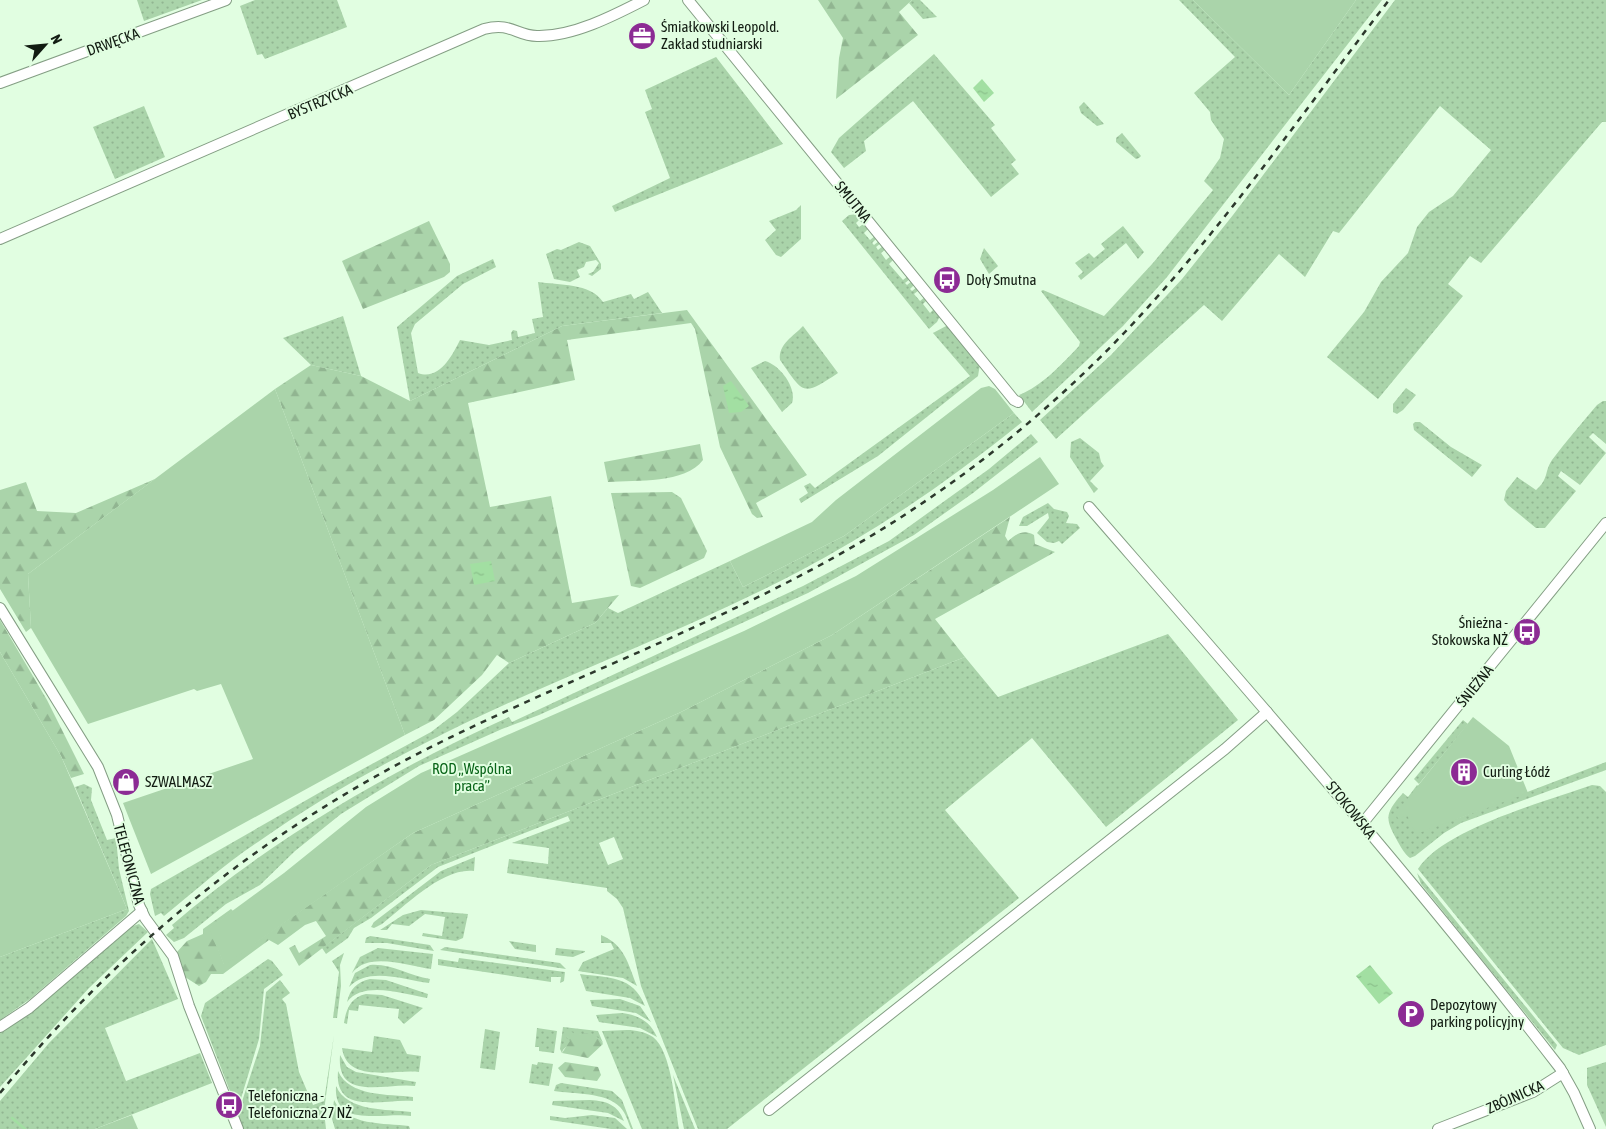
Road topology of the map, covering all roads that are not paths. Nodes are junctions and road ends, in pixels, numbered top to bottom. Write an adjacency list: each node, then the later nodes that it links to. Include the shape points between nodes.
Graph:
1 (226, 0): 4 (street, DRWĘCKA)
2 (644, 0): 5 (street, BYSTRZYCKA, via 556,35 534,36 503,27 484,30)
3 (688, 0): 6 (street, SMUTNA)
4 (0, 82)
5 (0, 239)
6 (1018, 402)
7 (1089, 507): 10 (street, STOKOWSKA)
8 (1606, 524): 11 (street, ŚNIEŻNA)
9 (0, 608): 12 (street, TELEFONICZNA, via 98,767 117,815)
10 (1267, 712): 11 (street, STOKOWSKA); 15 (street, via 1225,749)
11 (1362, 824): 14 (street, STOKOWSKA)
12 (142, 911): 13 (street, via 29,1008); 16 (street, TELEFONICZNA, via 173,956 189,1006)
13 (0, 1027)
14 (1563, 1073): 17 (street, ZBÓJNICKA, via 1534,1092); 18 (street, STOKOWSKA)
15 (769, 1110)
16 (238, 1129)
17 (1438, 1129)
18 (1590, 1129)

